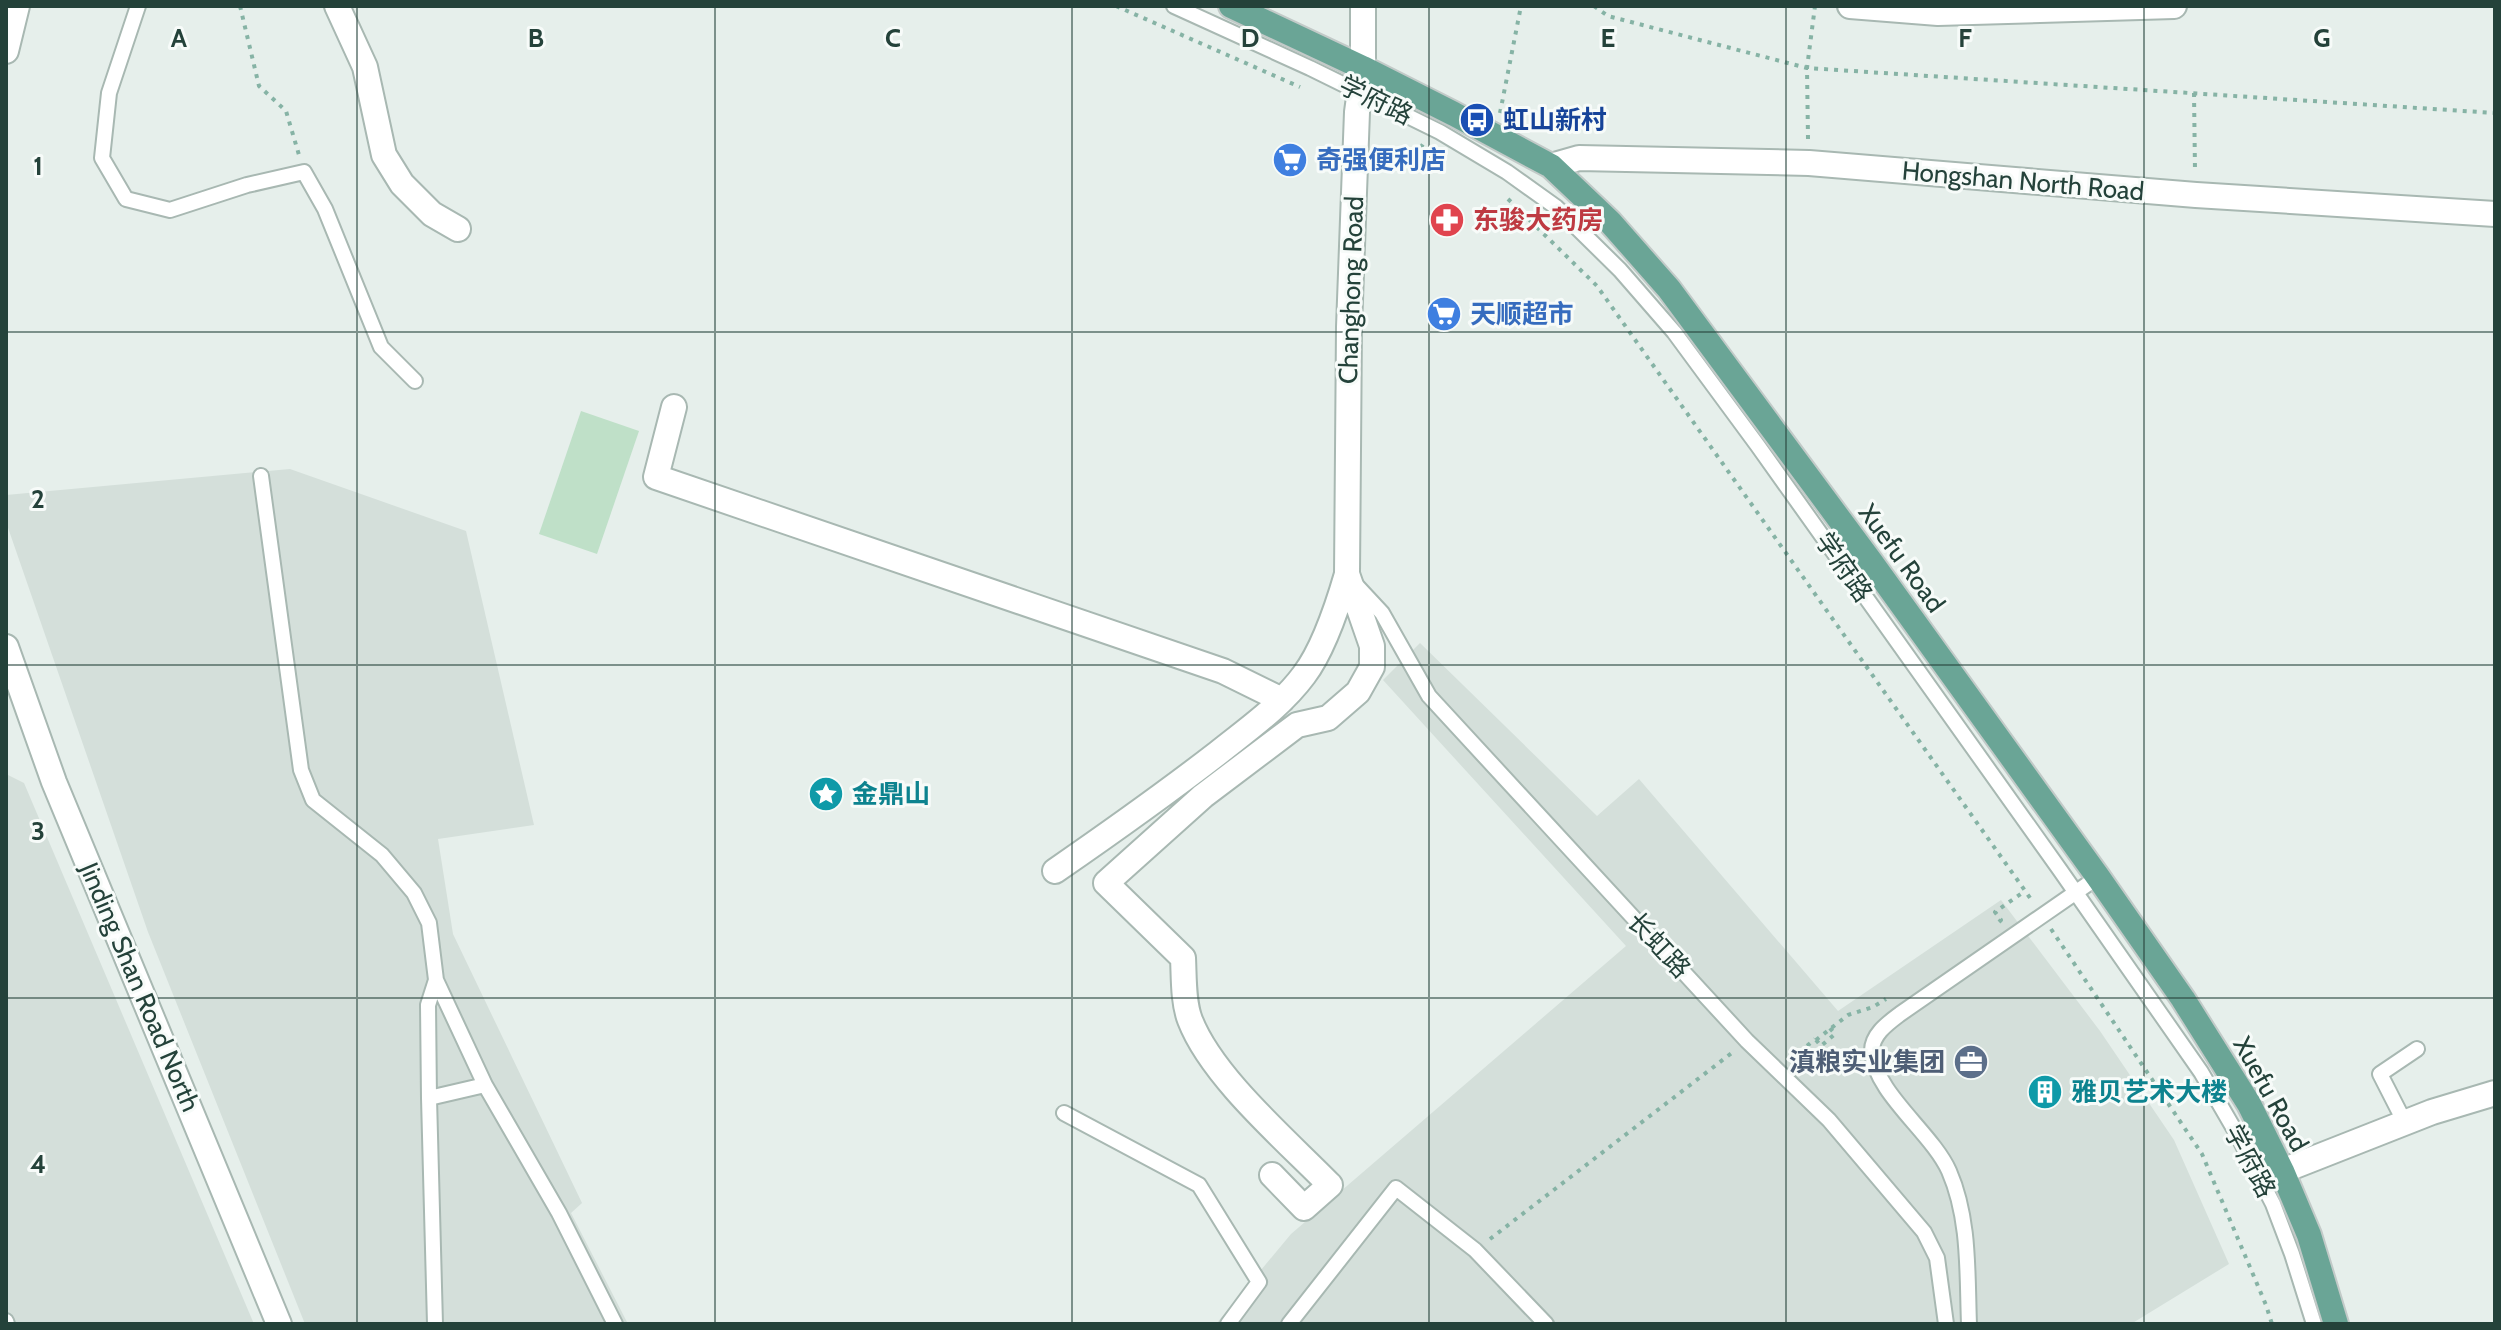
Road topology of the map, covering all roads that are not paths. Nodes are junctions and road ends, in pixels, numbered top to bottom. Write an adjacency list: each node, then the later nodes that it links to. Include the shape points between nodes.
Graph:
1 (17, 6): 9 (street)
2 (138, 6): 15 (lane, via 109,93 102,158 126,199 170,210 304,172 325,209 381,347)
3 (337, 6): 14 (street, via 365,67 384,155 402,184 432,214)
4 (1174, 6): 11 (lane, 学府路)
5 (1231, 6): 10 (main road, Xuefu Road)
6 (1363, 6): 10 (street, Changhong Road)
7 (1850, 6): 8 (street, via 1938,13)
8 (2174, 6)
9 (6, 51)
10 (1363, 68): 11 (street, Changhong Road); 12 (main road, Xuefu Road)
11 (1361, 92): 18 (street, Changhong Road, via 1349,327); 24 (lane, 学府路, via 1507,172 1556,207 1620,270 1674,332 1758,446)
12 (1551, 166): 13 (street, Hongshan North Road, via 1579,158 1809,163); 23 (main road, Xuefu Road, via 1669,289)
13 (2495, 214)
14 (458, 229)
15 (415, 381)
16 (674, 407): 21 (street, via 656,477 1223,671)
17 (261, 476): 25 (lane, via 301,770 313,800 382,855 414,893 429,923)
18 (1347, 574): 21 (street, via 1337,611 1307,673); 33 (street, via 1372,646 1372,667 1358,692 1328,718 1297,725 1203,796 1106,883 1183,958 1188,1016 1228,1080 1330,1185 1304,1208); 40 (lane, 长虹路, via 1382,613 1429,696 1747,1041 1829,1120 1924,1232 1937,1258)
19 (6, 647): 20 (street, Jinding Shan Road North)
20 (12, 680): 34 (street, Jinding Shan Road North)
21 (1282, 700): 22 (street, via 1154,802)
22 (1055, 871)
23 (2098, 877): 24 (lane); 32 (main road, Xuefu Road, via 2249,1104)
24 (2076, 892): 41 (lane, via 1886,1024 1875,1039 1872,1052 1887,1089 1934,1146 1960,1201); 42 (lane, 学府路, via 2201,1072 2237,1134 2273,1204)
25 (436, 980): 27 (lane); 29 (lane, via 428,1005)
26 (2417, 1049): 31 (lane, via 2380,1074)
27 (485, 1085): 29 (lane); 36 (lane)
28 (2495, 1093): 31 (street)
29 (429, 1098): 35 (lane)
30 (1064, 1113): 37 (lane, via 1199,1185 1259,1282)
31 (2405, 1123): 32 (street)
32 (2282, 1171): 43 (main road, Xuefu Road, via 2309,1235)
33 (1272, 1175)
34 (279, 1324)
35 (435, 1324)
36 (615, 1324)
37 (1228, 1324)
38 (1289, 1324): 39 (lane, via 1396,1188 1475,1250)
39 (1546, 1324)
40 (1946, 1324)
41 (1969, 1324)
42 (2314, 1324)
43 (2336, 1324)

